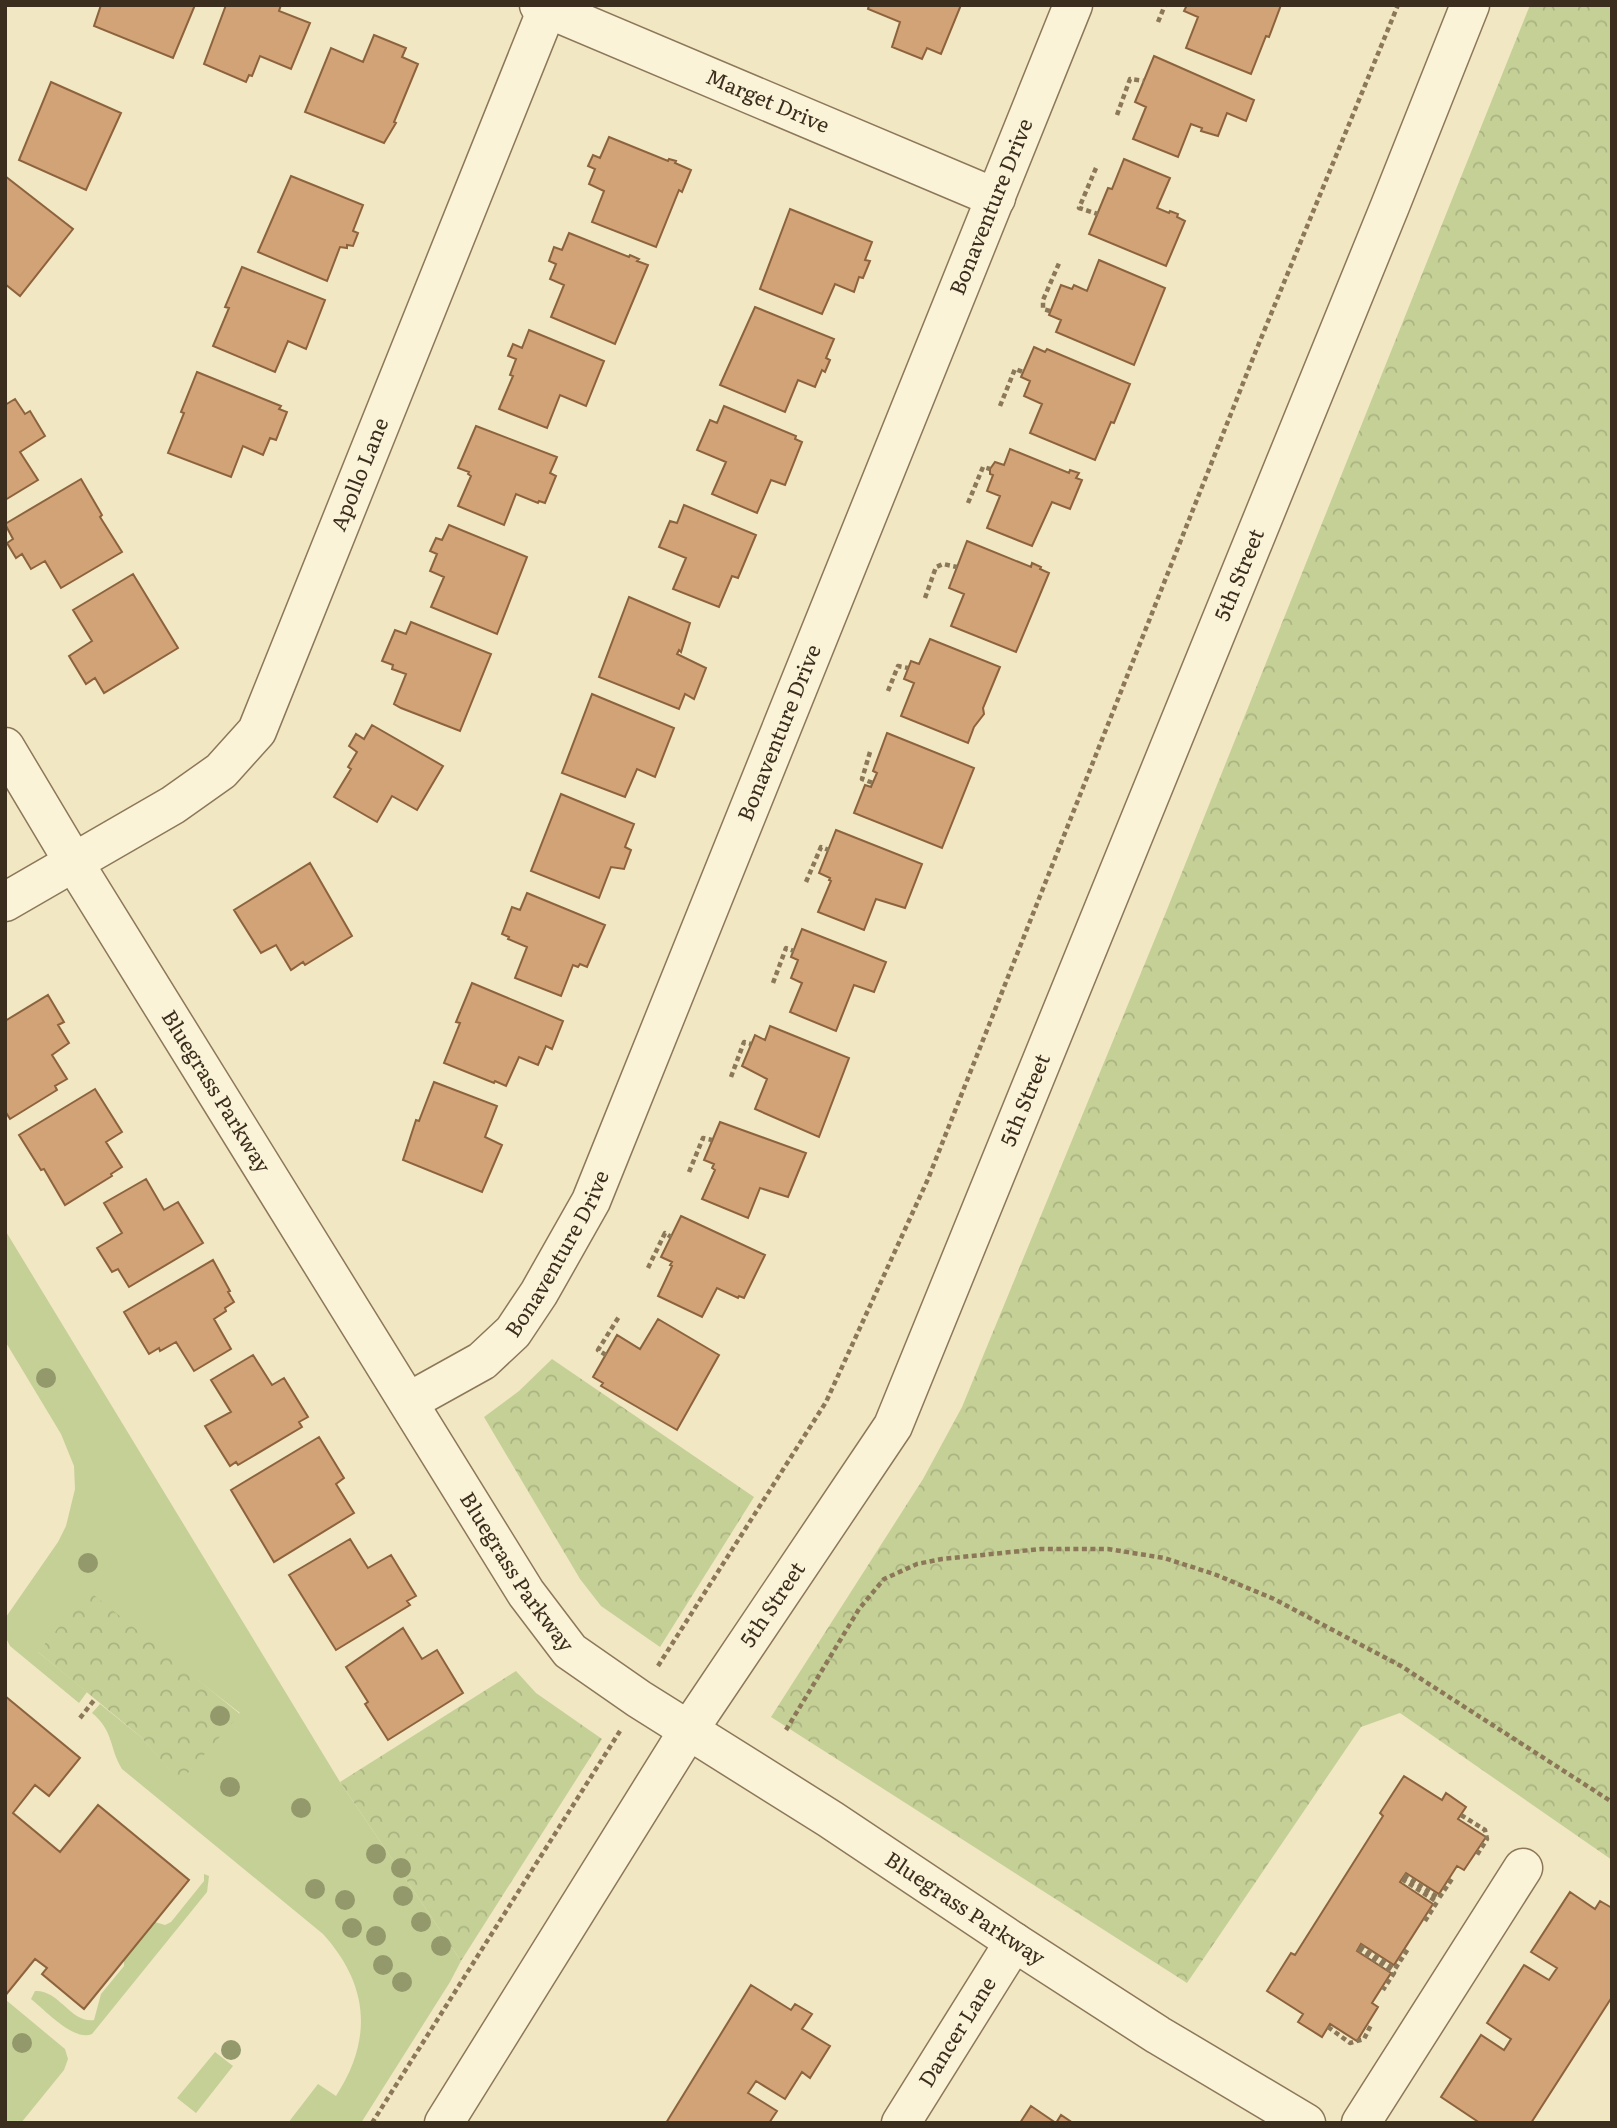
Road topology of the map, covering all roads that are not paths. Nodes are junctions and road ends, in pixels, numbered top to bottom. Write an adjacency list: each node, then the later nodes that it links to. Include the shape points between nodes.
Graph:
1 (1073, 5): 4 (street, Bonaventure Drive)
2 (1470, 5): 9 (street, 5th Street, via 893,1426)
3 (543, 7): 4 (street, Marget Drive); 6 (street, Apollo Lane, via 257,731 221,771 173,805)
4 (996, 198): 8 (street, Bonaventure Drive, via 590,1201 513,1332 482,1361)
5 (5, 747): 6 (street, Bluegrass Parkway)
6 (73, 861): 7 (street, Apollo Lane); 8 (street, Bluegrass Parkway)
7 (5, 902)
8 (410, 1401): 9 (street, Bluegrass Parkway, via 527,1593 570,1651)
9 (688, 1731): 11 (street, Bluegrass Parkway); 12 (street, 5th Street)
10 (1523, 1868): 15 (street)
11 (1014, 1942): 13 (street, Dancer Lane); 14 (street, Bluegrass Parkway)
12 (444, 2123)
13 (901, 2123)
14 (1306, 2123)
15 (1361, 2123)

